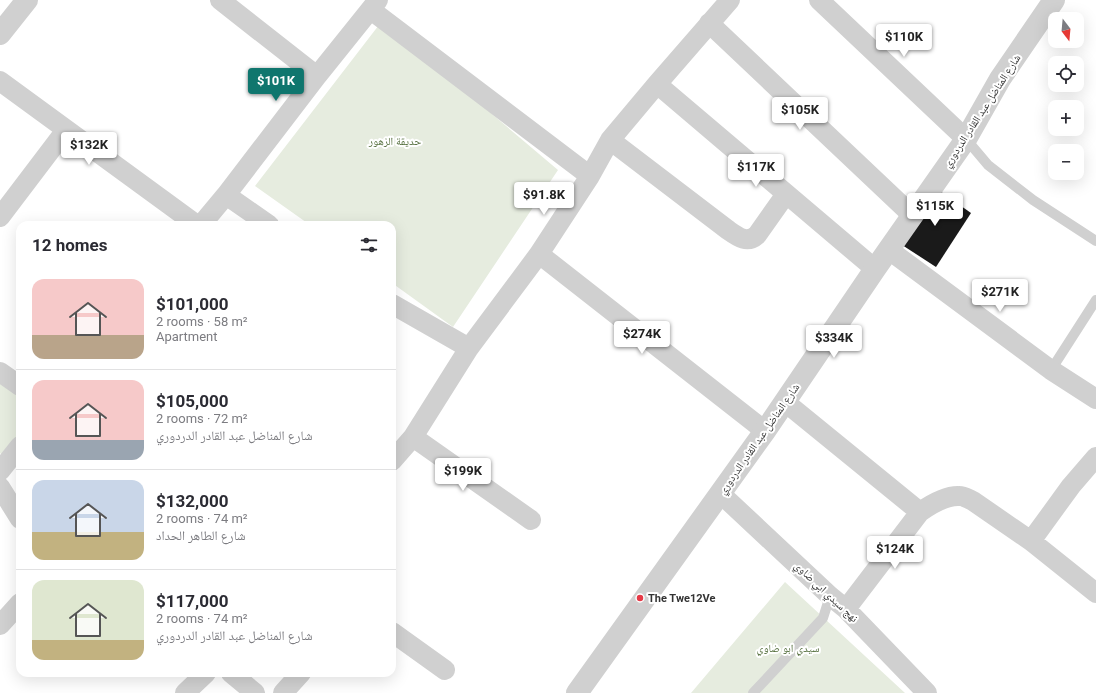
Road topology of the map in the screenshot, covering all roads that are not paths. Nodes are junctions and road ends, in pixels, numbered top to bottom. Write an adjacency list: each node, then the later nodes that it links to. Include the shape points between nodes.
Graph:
1 (27, 0): 8 (street)
2 (220, 0): 9 (street)
3 (730, 0): 7 (street)
4 (819, 0): 13 (street)
5 (1054, 0): 13 (street, شارع المناضل عبد القادر الدردوري, via 1000,79)
6 (374, 5): 9 (street); 15 (street)
7 (709, 23): 11 (street); 18 (street)
8 (0, 34)
9 (317, 76): 17 (street)
10 (0, 81): 12 (street)
11 (657, 84): 14 (street); 16 (street)
12 (66, 130): 19 (street); 20 (street)
13 (966, 139): 18 (street, شارع المناضل عبد القادر الدردوري); 23 (lane, via 988,165 1033,200)
14 (610, 140): 15 (street); 16 (street, via 728,230 746,240 757,234)
15 (590, 176): 25 (street)
16 (786, 194): 26 (street)
17 (226, 195): 21 (street); 22 (street)
18 (912, 216): 24 (street, شارع المناضل عبد القادر الدردوري)
19 (0, 218)
20 (191, 221)
21 (204, 221)
22 (263, 221)
23 (1096, 241)
24 (889, 250): 26 (street, شارع المناضل عبد القادر الدردوري); 30 (street)
25 (539, 254): 29 (street); 35 (street)
26 (875, 269): 34 (street, شارع المناضل عبد القادر الدردوري)
27 (1096, 300): 30 (lane)
28 (396, 306): 29 (street)
29 (469, 348): 36 (street)
30 (1051, 370): 33 (street)
31 (0, 372): 32 (street)
32 (16, 383)
33 (1096, 399)
34 (785, 402): 35 (street, شارع المناضل عبد القادر الدردوري); 43 (street)
35 (765, 431): 42 (street, شارع المناضل عبد القادر الدردوري)
36 (413, 437): 38 (street); 45 (street)
37 (16, 451): 40 (street)
38 (396, 456)
39 (1096, 457): 46 (street, via 1071,486)
40 (0, 471)
41 (0, 487): 44 (street)
42 (721, 494): 48 (street, نهج سيدي ابي ضاوي); 60 (street, شارع المناضل عبد القادر الدردوري)
43 (920, 512): 46 (street, via 949,497 964,497); 50 (street)
44 (16, 513)
45 (531, 520)
46 (1032, 541): 47 (street)
47 (1096, 593)
48 (830, 596): 50 (street, نهج سيدي ابي ضاوي); 61 (lane, via 823,618)
49 (16, 607): 51 (street)
50 (846, 609): 62 (street, نهج سيدي ابي ضاوي)
51 (0, 625)
52 (396, 635): 53 (street)
53 (445, 670)
54 (202, 677): 57 (street)
55 (236, 677): 58 (street)
56 (297, 677): 59 (street)
57 (185, 693)
58 (255, 693)
59 (283, 693)
60 (577, 693)
61 (753, 693)
62 (927, 693)

